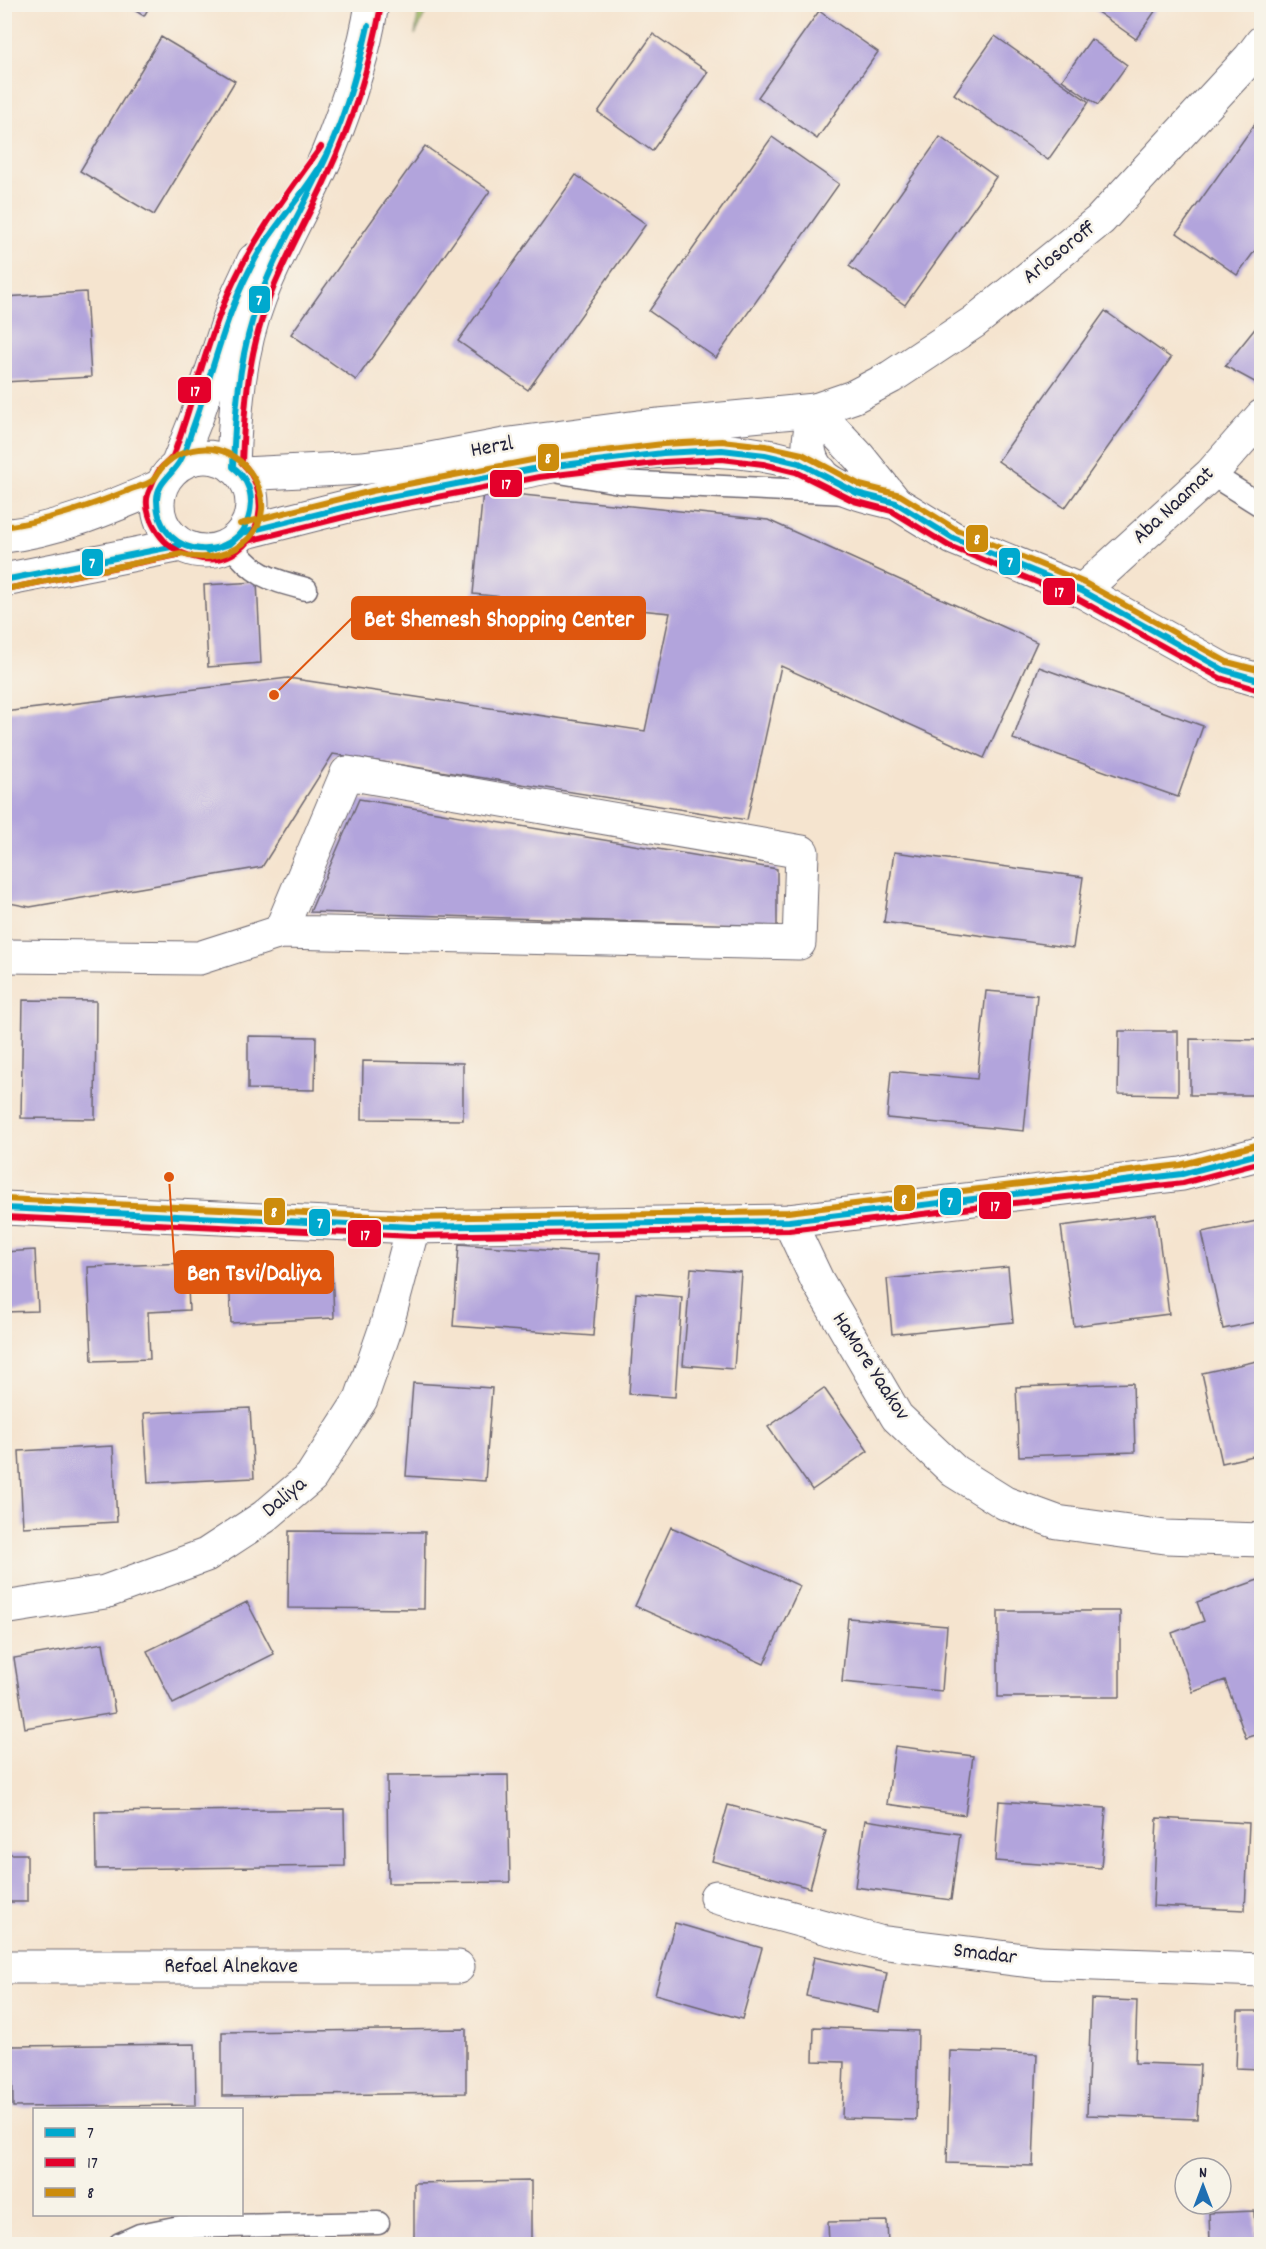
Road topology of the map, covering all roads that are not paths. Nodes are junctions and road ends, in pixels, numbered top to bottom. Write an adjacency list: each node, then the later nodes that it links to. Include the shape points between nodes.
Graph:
1 (372, 4): 3 (street, via 355,78)
2 (1262, 42): 4 (street, Arlosoroff, via 1100,220 974,322 891,377)
3 (328, 152): 7 (street, via 260,297 246,343 237,392); 10 (street, via 251,266 235,301 197,416)
4 (815, 410): 7 (street, Herzl, via 638,427 362,468); 8 (street, via 809,447); 12 (street, Herzl)
5 (1262, 416): 9 (street, Aba Naamat)
6 (538, 468): 8 (street, Herzl, via 622,456 722,450 799,462); 11 (lane, Herzl, via 619,482); 15 (street, Herzl, via 374,500)
7 (237, 470): 10 (street, via 220,459 206,457); 15 (street, via 249,488 252,503 250,519)
8 (821, 472): 11 (street, Herzl)
9 (1211, 474): 13 (lane); 19 (street, Aba Naamat)
10 (169, 476): 14 (street, via 94,514); 16 (street, via 157,499 158,513 162,525)
11 (857, 493): 12 (street, Herzl)
12 (896, 503): 19 (street, Herzl, via 953,538)
13 (1262, 506)
14 (4, 536)
15 (236, 539): 16 (street, via 206,552); 18 (lane, via 246,566 270,579)
16 (181, 545): 17 (street)
17 (4, 580)
18 (306, 589)
19 (1082, 591): 20 (street, Herzl, via 1224,670)
20 (1262, 681)
21 (280, 932): 21 (street, via 799,943 802,852 347,773); 22 (street, via 199,958)
22 (4, 956)
23 (1262, 1153): 25 (street, via 1182,1174)
24 (4, 1208): 26 (street)
25 (789, 1221): 26 (street); 27 (street, HaMore Yaakov, via 817,1281 897,1417 954,1471 1005,1503 1058,1522 1165,1537)
26 (413, 1227): 28 (street, Daliya, via 387,1324 361,1399 311,1477 264,1516 206,1555 105,1592)
27 (1262, 1540)
28 (4, 1608)
29 (716, 1897): 32 (street, Smadar, via 879,1942 1039,1962)
30 (4, 1967): 31 (street, Refael Alnekave)
31 (458, 1967)
32 (1262, 1970)
33 (378, 2223): 34 (lane, via 180,2227 140,2235)
34 (120, 2244)

